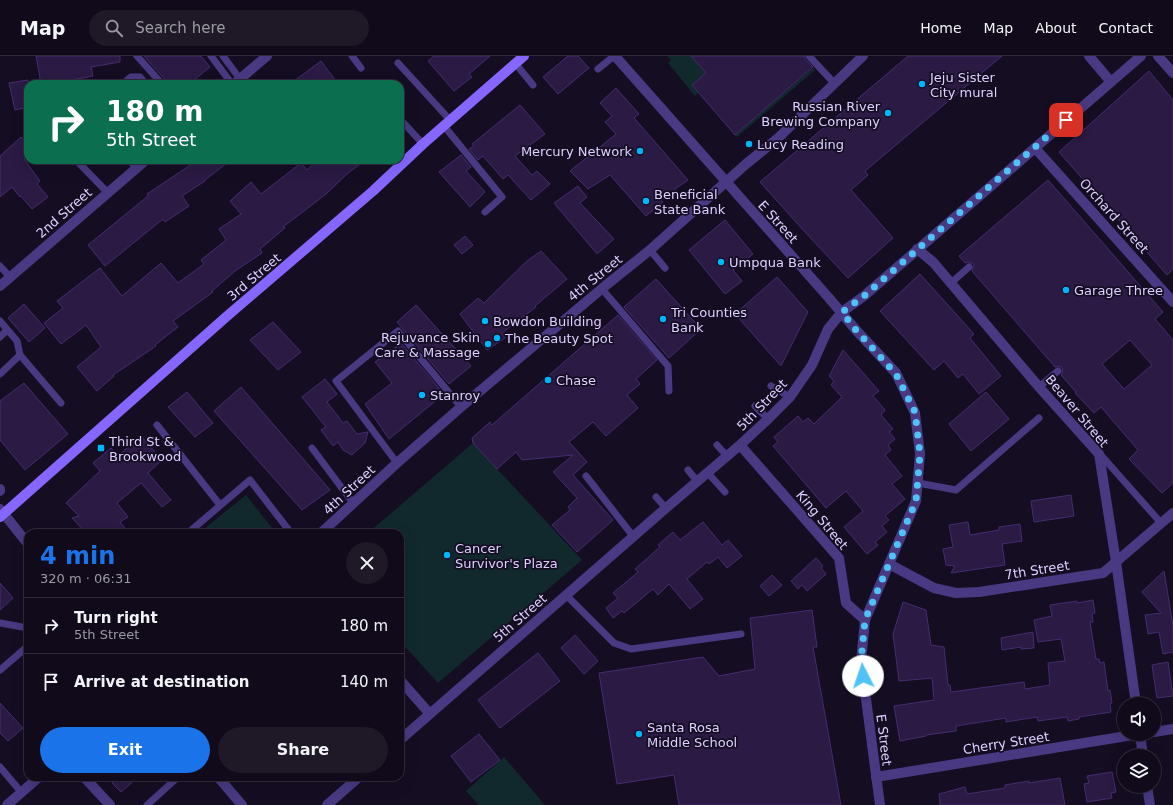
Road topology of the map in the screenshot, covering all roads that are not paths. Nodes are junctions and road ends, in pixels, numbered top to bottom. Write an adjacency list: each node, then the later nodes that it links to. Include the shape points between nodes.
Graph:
1 (137, 56): 19 (lane)
2 (211, 56): 20 (lane)
3 (223, 56): 21 (lane)
4 (267, 56): 22 (street)
5 (352, 56): 14 (lane)
6 (615, 56): 15 (lane); 36 (street, E Street)
7 (809, 56): 24 (lane)
8 (863, 56): 24 (street, 4th Street)
9 (1089, 56): 23 (street)
10 (1141, 56): 23 (street, 5th Street)
11 (1158, 56): 16 (street)
12 (519, 59): 25 (lane); 27 (main road, 3rd Street)
13 (398, 63): 27 (lane)
14 (361, 68)
15 (598, 70)
16 (1173, 73)
17 (128, 80): 18 (lane, via 131,77 140,77)
18 (143, 80)
19 (158, 80)
20 (233, 80)
21 (234, 80)
22 (237, 80)
23 (1111, 82): 29 (street, 5th Street)
24 (834, 83): 36 (street, 4th Street, via 777,139)
25 (533, 84)
26 (404, 123): 28 (lane)
27 (447, 123): 28 (main road, 3rd Street); 38 (lane, via 502,197)
28 (423, 144): 30 (main road, 3rd Street)
29 (1034, 148): 39 (street, 5th Street); 48 (street, Orchard Street)
30 (404, 162)
31 (80, 164): 37 (lane)
32 (133, 164): 35 (lane)
33 (142, 164): 35 (street, 2nd Street)
34 (402, 164): 83 (main road, 3rd Street)
35 (137, 168): 37 (street, 2nd Street)
36 (726, 182): 40 (street, 4th Street); 49 (street, E Street)
37 (108, 193): 44 (street, 2nd Street)
38 (485, 212)
39 (917, 249): 45 (street, Beaver Street, via 933,262); 49 (street, 5th Street)
40 (650, 250): 43 (lane); 47 (street, 4th Street)
41 (0, 266): 44 (lane)
42 (969, 267): 45 (lane)
43 (665, 268)
44 (10, 278): 46 (street, 2nd Street)
45 (951, 283): 57 (street, Beaver Street)
46 (0, 286)
47 (602, 288): 58 (lane, via 668,366); 62 (street, 4th Street)
48 (1172, 298)
49 (842, 312): 59 (street, 5th Street, via 828,329 812,365); 76 (street, E Street, via 896,374 915,412 920,454)
50 (0, 321): 51 (lane)
51 (7, 330): 52 (lane); 53 (lane, via 17,341)
52 (0, 336)
53 (20, 355): 55 (lane); 60 (lane)
54 (1058, 371): 57 (lane)
55 (0, 374)
56 (771, 386): 59 (lane)
57 (1040, 387): 69 (street, Beaver Street)
58 (669, 391)
59 (790, 397): 64 (street, 5th Street)
60 (60, 403)
61 (755, 406): 64 (lane)
62 (461, 407): 71 (street, 4th Street); 71 (lane, via 398,331 336,381)
63 (1039, 418): 76 (lane, via 956,490)
64 (768, 419): 67 (street, 5th Street)
65 (157, 425): 80 (lane)
66 (717, 445): 70 (lane)
67 (740, 445): 70 (street, 5th Street); 93 (street, King Street, via 839,558 846,603)
68 (312, 448): 79 (lane)
69 (1099, 454): 84 (lane); 90 (street, Beaver Street)
70 (727, 456): 73 (street, 5th Street)
71 (397, 463): 79 (street, 4th Street)
72 (688, 470): 75 (lane)
73 (707, 472): 75 (street, 5th Street); 77 (lane)
74 (586, 476): 88 (lane)
75 (697, 481): 81 (street, 5th Street)
76 (918, 483): 91 (street, E Street, via 916,501)
77 (724, 492)
78 (656, 497): 81 (lane)
79 (353, 503): 87 (street, 4th Street)
80 (220, 505): 85 (lane); 86 (lane, via 250,480)
81 (666, 508): 88 (street, 5th Street)
82 (1173, 512): 84 (street, 7th Street)
83 (1, 514): 89 (street)
84 (1161, 523): 90 (street, 7th Street)
85 (193, 529)
86 (288, 529)
87 (325, 529)
88 (633, 536): 92 (street, 5th Street)
89 (24, 540)
90 (1116, 562): 91 (street, 7th Street, via 1103,573 979,592 956,593 934,588); 100 (street, Beaver Street)
91 (889, 564): 93 (street, E Street)
92 (566, 595): 96 (lane, via 614,643 631,649); 101 (street, 5th Street)
93 (865, 620): 107 (street, E Street, via 861,661)
94 (0, 623): 95 (lane)
95 (24, 627)
96 (741, 634)
97 (24, 649): 98 (lane)
98 (0, 670)
99 (404, 685): 101 (street)
100 (1135, 697)
101 (430, 714): 104 (street, 5th Street)
102 (1173, 729): 103 (street)
103 (1161, 731)
104 (404, 737)
105 (1117, 738): 107 (street, Cherry Street)
106 (0, 767): 113 (lane)
107 (876, 777): 120 (street, E Street)
108 (35, 781): 113 (street)
109 (88, 781): 116 (street)
110 (174, 781): 117 (lane)
111 (221, 781): 118 (street)
112 (354, 781): 119 (street)
113 (22, 793): 115 (street)
114 (1148, 793): 121 (street)
115 (8, 805)
116 (110, 805)
117 (147, 805)
118 (242, 805)
119 (327, 805)
120 (880, 805)
121 (1150, 805)

